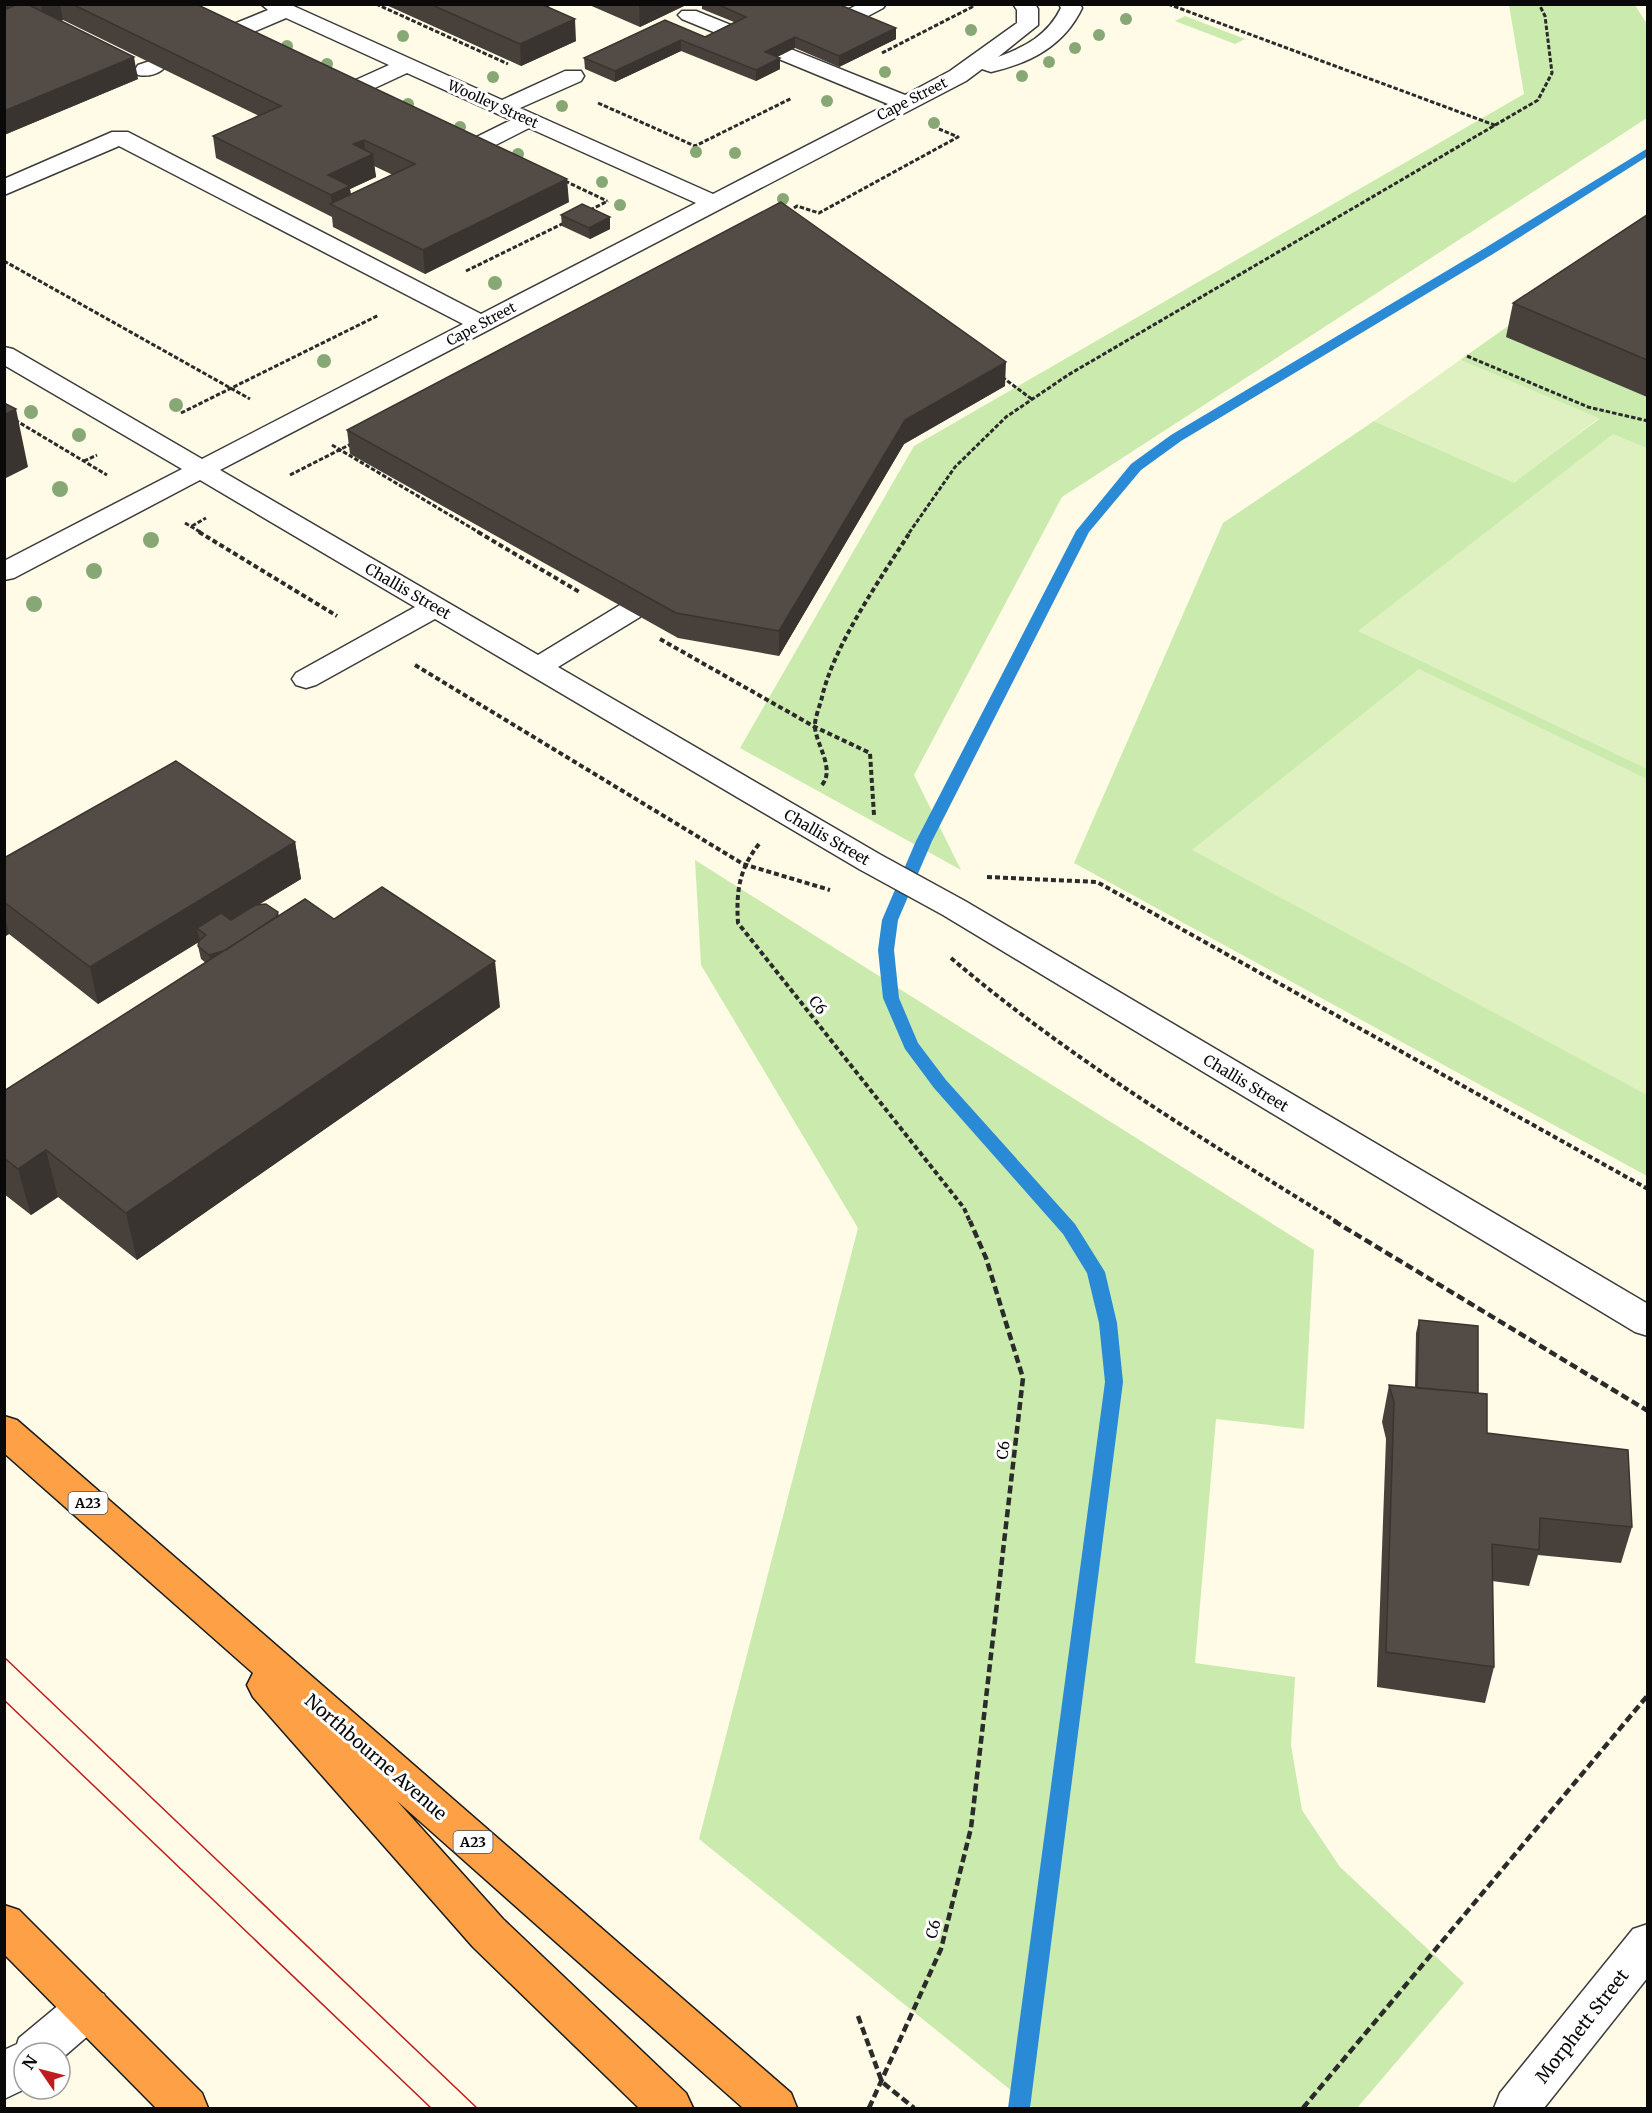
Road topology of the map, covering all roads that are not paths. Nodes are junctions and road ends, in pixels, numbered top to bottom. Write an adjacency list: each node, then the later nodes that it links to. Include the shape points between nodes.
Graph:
1 (711, 4): 7 (street, via 689,15)
2 (876, 4): 7 (street)
3 (1023, 4): 10 (street, Cape Street, via 1028,9 1027,25)
4 (1069, 4): 10 (street, Cape Street, via 1072,8 1067,22 1055,36 1021,57)
5 (278, 8): 6 (street); 8 (street, Woolley Street)
6 (222, 37)
7 (780, 52): 11 (street)
8 (407, 65): 12 (street, Woolley Street); 13 (street)
9 (573, 76): 12 (street)
10 (958, 76): 11 (street, Cape Street)
11 (905, 103): 17 (street, Cape Street)
12 (502, 108): 14 (street, Woolley Street)
13 (306, 112)
14 (529, 120): 15 (street); 17 (street, Woolley Street)
15 (425, 171)
16 (4, 188): 18 (street, via 120,137)
17 (714, 203): 18 (street, Cape Street)
18 (482, 324): 20 (street, Cape Street)
19 (4, 354): 20 (street, Challis Street)
20 (202, 470): 21 (street, Cape Street); 22 (street, Challis Street)
21 (4, 572)
22 (435, 607): 24 (street, Challis Street); 25 (street)
23 (625, 614): 24 (street)
24 (538, 667): 26 (street, Challis Street, via 954,908)
25 (306, 679)
26 (1647, 1322)
27 (4, 1430): 28 (highway, Northbourne Avenue / A23)
28 (171, 1576): 34 (highway, via 488,1933); 35 (highway, Northbourne Avenue / A23)
29 (5, 1924): 31 (highway)
30 (1647, 1943): 36 (street, Morphett Street)
31 (88, 2008): 32 (street); 33 (highway)
32 (48, 2041)
33 (186, 2109)
34 (670, 2109)
35 (775, 2109)
36 (1516, 2109)

